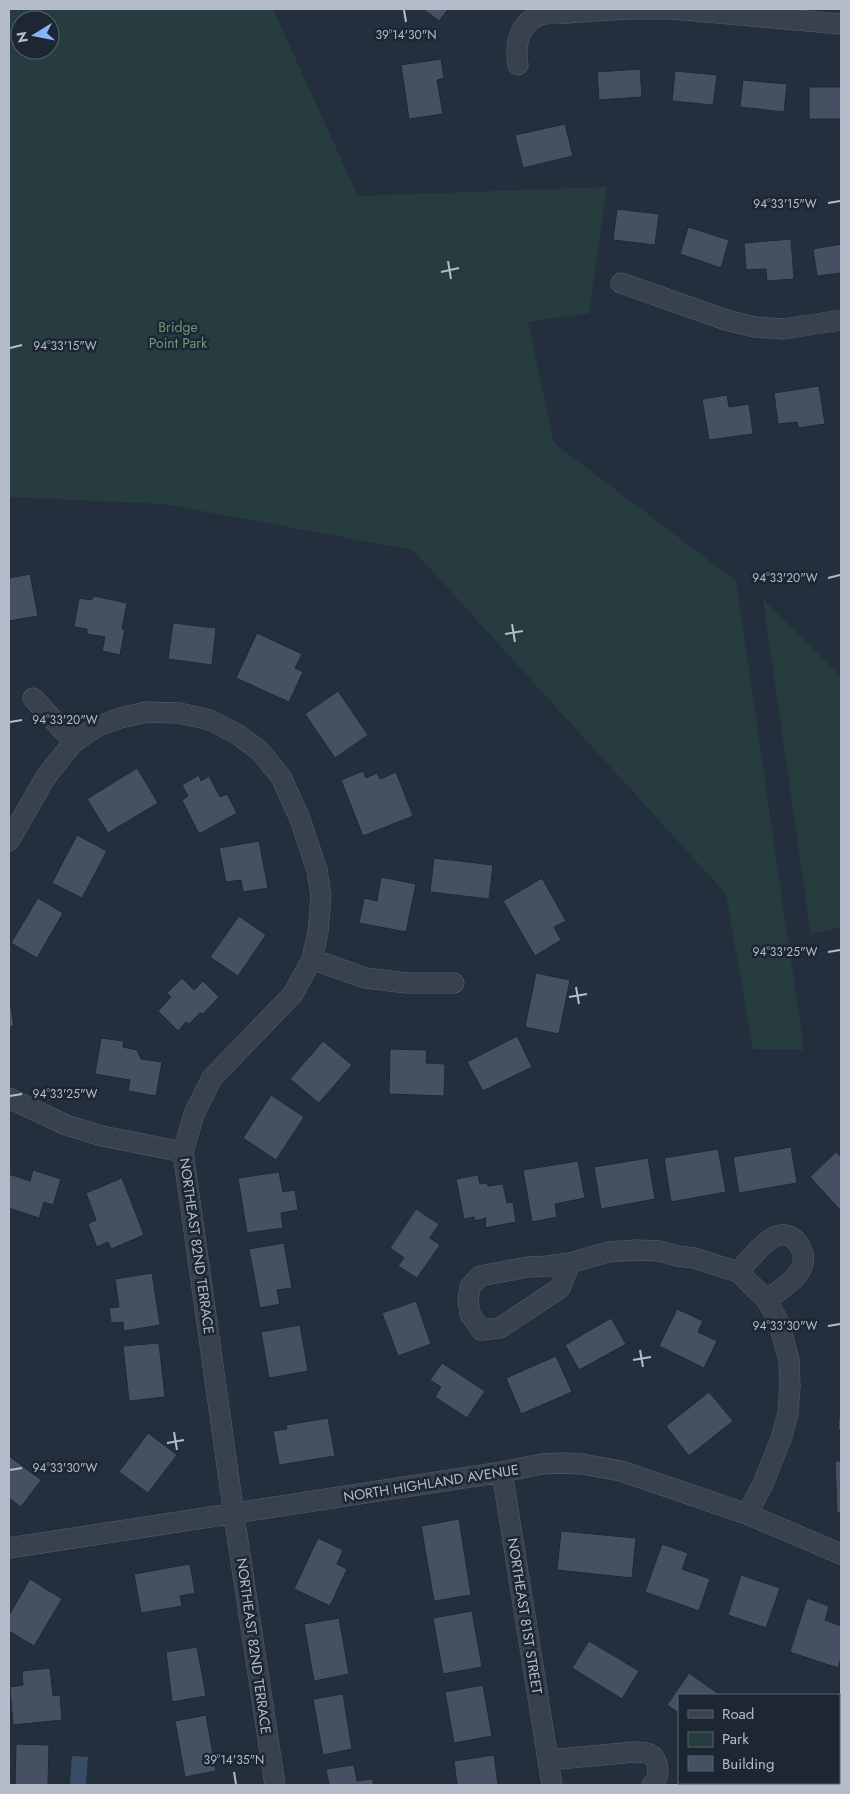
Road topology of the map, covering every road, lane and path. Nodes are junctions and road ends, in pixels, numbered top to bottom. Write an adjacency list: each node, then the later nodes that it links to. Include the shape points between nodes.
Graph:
1 (631, 9): 2 (street, via 673,9); 3 (street, via 550,13 536,17 525,25 518,37)
2 (841, 24)
3 (518, 65)
4 (621, 283): 5 (street, via 755,327 784,329)
5 (841, 320)
6 (33, 698): 7 (street)
7 (74, 742): 8 (street, NORTHEAST 82ND TERRACE, via 47,775); 9 (street, NORTHEAST 82ND TERRACE, via 96,727 120,718 146,712 179,713 210,720 260,751 281,776 317,870 321,896)
8 (9, 841)
9 (312, 959): 10 (street, via 365,978 408,983); 12 (street, NORTHEAST 82ND TERRACE, via 293,994 212,1078 194,1114)
10 (454, 983)
11 (9, 1098): 12 (street, via 66,1125 102,1136)
12 (183, 1152): 18 (street, NORTHEAST 82ND TERRACE)
13 (570, 1263): 13 (street, via 480,1276 470,1287 470,1314 481,1330 500,1328 560,1288); 14 (street, via 608,1252 660,1251)
14 (738, 1272): 15 (street); 15 (street, via 776,1236 795,1240 804,1256 802,1267)
15 (767, 1300): 17 (street, via 779,1323 789,1360 788,1413 763,1484)
16 (502, 1472): 17 (street, NORTH HIGHLAND AVENUE, via 542,1464 602,1466); 18 (street, NORTH HIGHLAND AVENUE); 21 (street, NORTHEAST 81ST STREET)
17 (748, 1514): 20 (street, NORTH HIGHLAND AVENUE)
18 (234, 1515): 19 (street, NORTH HIGHLAND AVENUE); 22 (street, NORTHEAST 82ND TERRACE)
19 (9, 1548)
20 (841, 1554)
21 (548, 1760): 23 (street, NORTHEAST 81ST STREET); 24 (street, via 645,1753 656,1759 658,1776)
22 (274, 1785)
23 (552, 1785)
24 (652, 1785)

